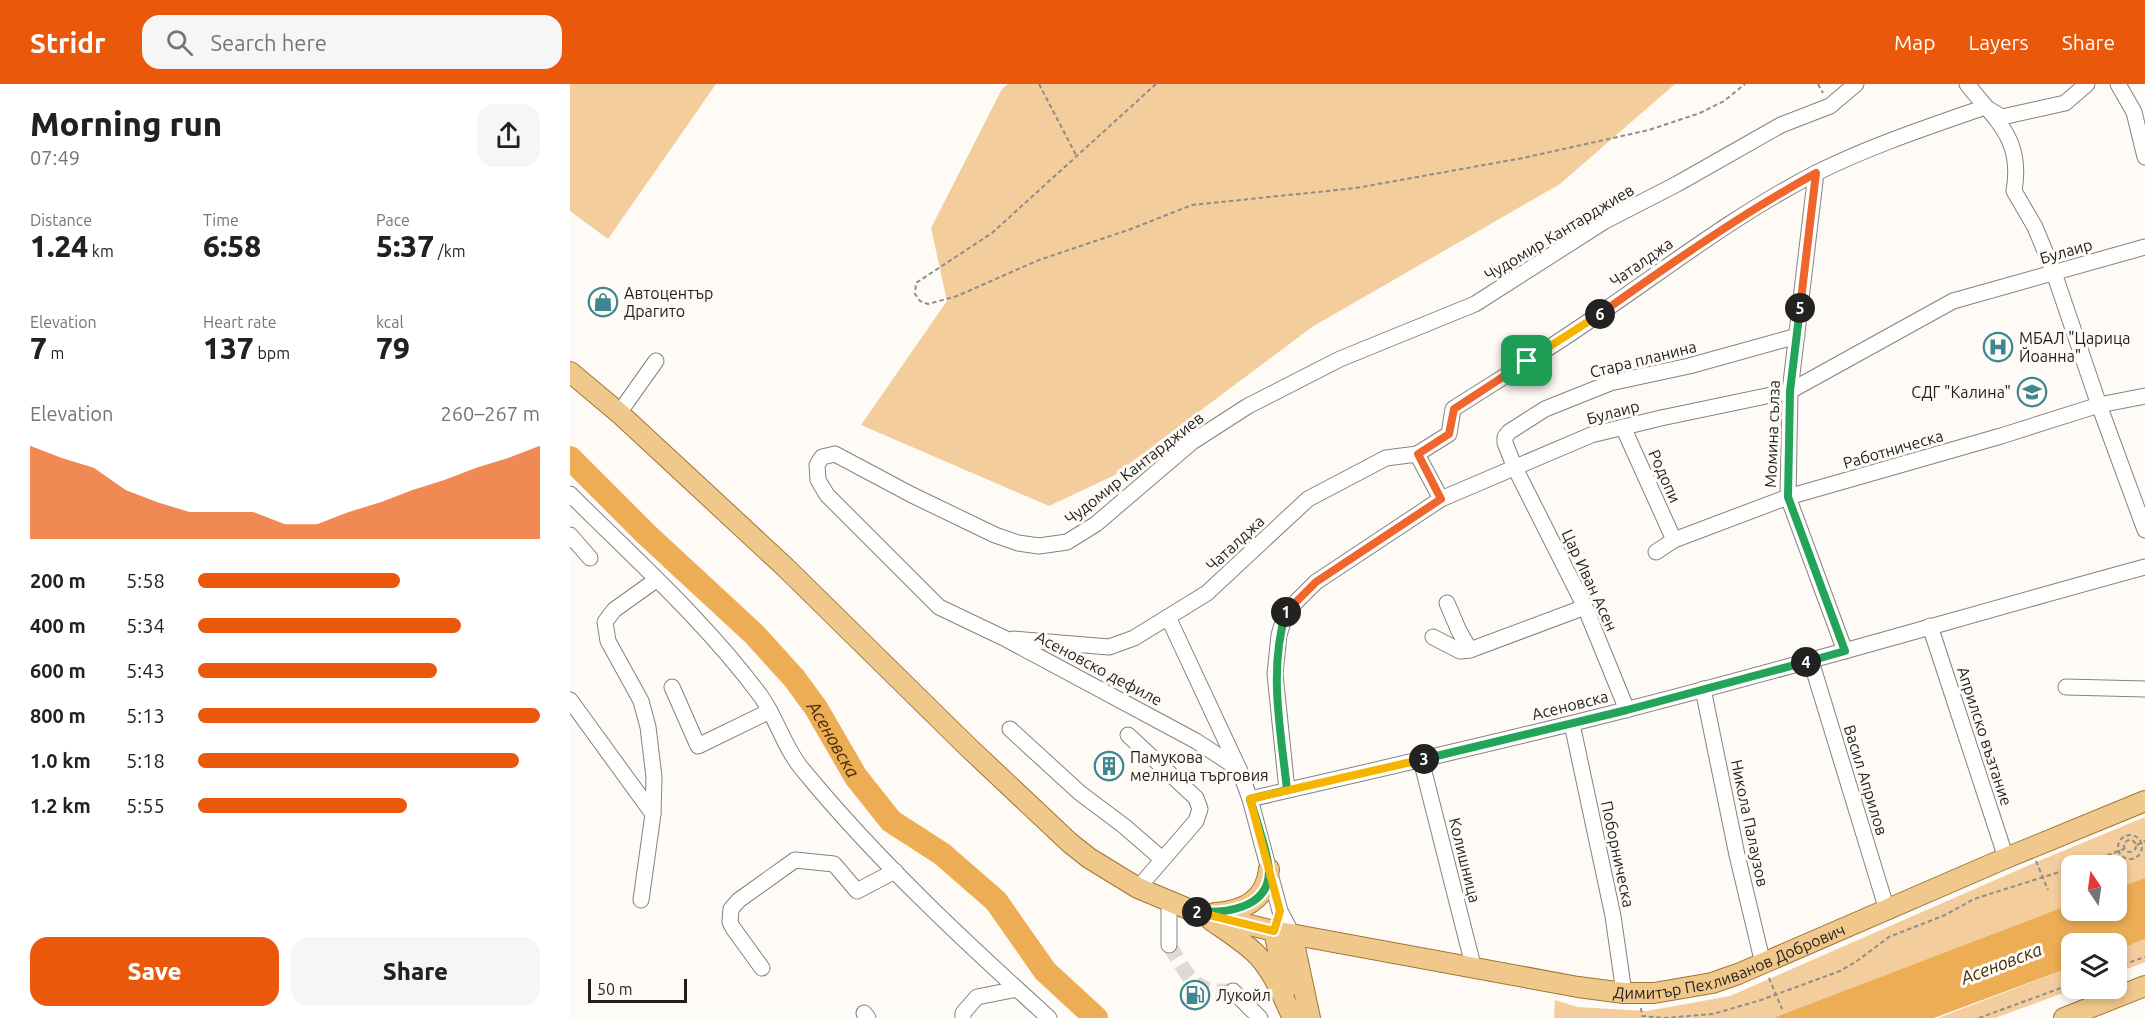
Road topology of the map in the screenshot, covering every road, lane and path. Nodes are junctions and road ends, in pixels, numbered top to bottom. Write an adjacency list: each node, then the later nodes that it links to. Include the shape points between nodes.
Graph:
1 (1039, 84): 11 (path)
2 (1156, 84): 11 (path)
3 (1745, 84): 11 (path, via 1700,113 1649,130 1523,158 1356,188 1192,205 1039,260 957,296 928,304 920,301 915,294 916,283 992,233)
4 (1856, 84): 37 (street, Чудомир Кантарджиев, via 1830,106 1781,125 1605,221 1475,304 1340,359 1248,406 1192,442 1096,524 1067,542 1039,546 1018,543 912,495 836,454 822,457 816,465 818,480 827,495)
5 (1967, 84): 9 (street)
6 (2087, 84): 8 (street)
7 (2118, 84): 10 (street)
8 (2071, 90): 9 (street, via 2065,103 2002,117)
9 (1985, 107): 13 (street, Чаталджа, via 1884,142); 15 (street, via 2012,143 2017,171 2014,191 2035,227)
10 (2140, 111): 12 (street)
11 (1076, 156)
12 (2145, 157)
13 (1816, 173): 16 (street, Момина сълза); 24 (street, Чаталджа, via 1703,241 1454,409 1449,434)
14 (2145, 247): 15 (street, Булаир)
15 (2054, 273): 19 (street, Булаир, via 1953,301); 21 (street)
16 (1797, 336): 19 (street, Момина сълза); 25 (street, Стара планина, via 1610,383 1545,409 1505,437)
17 (656, 361): 22 (street)
18 (570, 372): 22 (main road)
19 (1790, 391): 23 (street, Булаир); 27 (street, Момина сълза)
20 (2145, 396): 21 (street, Работническа)
21 (2099, 405): 27 (street, Работническа); 29 (street)
22 (619, 413): 74 (main road, via 1043,818 1089,858)
23 (1623, 427): 25 (street, Булаир, via 1591,435); 31 (street, Родопи)
24 (1418, 454): 28 (street); 39 (street, Чаталджа, via 1386,458 1308,500 1207,593)
25 (1515, 468): 28 (street, Булаир); 38 (street, Цар Иван Асен)
26 (570, 494): 35 (street)
27 (1788, 497): 31 (street, Работническа); 44 (street, Момина сълза)
28 (1441, 499): 58 (street, Булаир, via 1316,582 1286,612 1275,674)
29 (2145, 530)
30 (570, 535): 33 (street)
31 (1674, 540): 32 (street, Работническа)
32 (1656, 552)
33 (590, 558)
34 (2145, 567): 40 (street, Асеновска)
35 (656, 580): 52 (street, via 718,643); 61 (street, via 614,610 606,622 608,640 641,701 648,727 654,777)
36 (1447, 603): 43 (street)
37 (939, 607): 42 (street, Асеновско дефиле)
38 (1585, 607): 43 (street); 51 (street, Цар Иван Асен)
39 (1168, 617): 42 (street, Чаталджа, via 1134,638 1109,647); 57 (street)
40 (1930, 626): 44 (street, Асеновска); 68 (street, Априлско възтание)
41 (1433, 637): 43 (street, via 1460,651)
42 (1004, 638): 57 (street, Асеновско дефиле, via 1196,741)
43 (1470, 650)
44 (1845, 651): 45 (street, Асеновска)
45 (1811, 661): 48 (street, Асеновска); 78 (street, Васил Априлов)
46 (672, 687): 52 (street, via 698,746)
47 (2066, 687): 49 (street)
48 (1703, 689): 51 (street, Асеновска); 85 (street, Никола Палаузов)
49 (2145, 689)
50 (570, 700): 61 (street)
51 (1627, 710): 53 (street, Асеновска)
52 (770, 711): 71 (street, via 801,768)
53 (1572, 723): 56 (street, Асеновска); 93 (street, Поборническа)
54 (1010, 729): 69 (street, via 1080,793)
55 (1128, 735): 69 (street, via 1199,803 1196,821)
56 (1421, 760): 58 (street, Асеновска); 87 (street, Колишница)
57 (1239, 769): 59 (street)
58 (1287, 790): 59 (street, Асеновска)
59 (1250, 799): 70 (street)
60 (2145, 801): 64 (main road, Димитър Пехливанов Добрович)
61 (653, 814): 76 (street)
62 (2143, 842): 63 (path); 66 (path, via 2140,854 2134,858 2124,857); 66 (path, via 2133,835 2124,836)
63 (2137, 844): 65 (path, via 2133,852); 65 (path, via 2128,840)
64 (2031, 848): 68 (main road, Димитър Пехливанов Добрович); 73 (path)
65 (2124, 849): 66 (path)
66 (2119, 851): 67 (path)
67 (2108, 855)
68 (2006, 858): 78 (main road, Димитър Пехливанов Добрович)
69 (1162, 859): 74 (street)
70 (1269, 869): 79 (main road, via 1266,887 1244,906); 80 (street)
71 (895, 871): 86 (street, via 857,891 834,864 795,860 739,900 731,909 730,922); 90 (street)
72 (2061, 872): 73 (path)
73 (2043, 878): 75 (path); 94 (path, via 1986,895 1903,930 1840,971)
74 (1138, 888): 77 (main road)
75 (2048, 890)
76 (641, 900)
77 (1169, 903): 79 (main road); 82 (street)
78 (1887, 910): 85 (main road, Димитър Пехливанов Добрович)
79 (1199, 913): 80 (main road, Димитър Пехливанов Добрович); 97 (main road, via 1254,952)
80 (1283, 932): 81 (main road, Димитър Пехливанов Добрович); 88 (main road); 97 (main road)
81 (1336, 943): 87 (main road, Димитър Пехливанов Добрович); 88 (main road, via 1310,950)
82 (1169, 945)
83 (2145, 957): 84 (path)
84 (2127, 963)
85 (1763, 964): 93 (main road, Димитър Пехливанов Добрович, via 1712,983); 94 (path)
86 (762, 968)
87 (1474, 969): 93 (main road, Димитър Пехливанов Добрович)
88 (1300, 972): 97 (main road)
89 (2145, 986): 96 (main road)
90 (1017, 988): 100 (street, via 977,997); 101 (street)
91 (2061, 988): 106 (path)
92 (1233, 991): 102 (street)
93 (1631, 993): 103 (path, via 1642,1016)
94 (1776, 994): 95 (path); 99 (path)
95 (1782, 1009)
96 (2093, 1013): 107 (main road)
97 (1298, 1017)
98 (1691, 1017): 99 (path); 105 (path)
99 (1697, 1017)
100 (963, 1018)
101 (1049, 1018)
102 (1260, 1018)
103 (1648, 1018): 104 (path)
104 (1664, 1018): 105 (path)
105 (1676, 1018)
106 (1979, 1018)
107 (2064, 1018)

